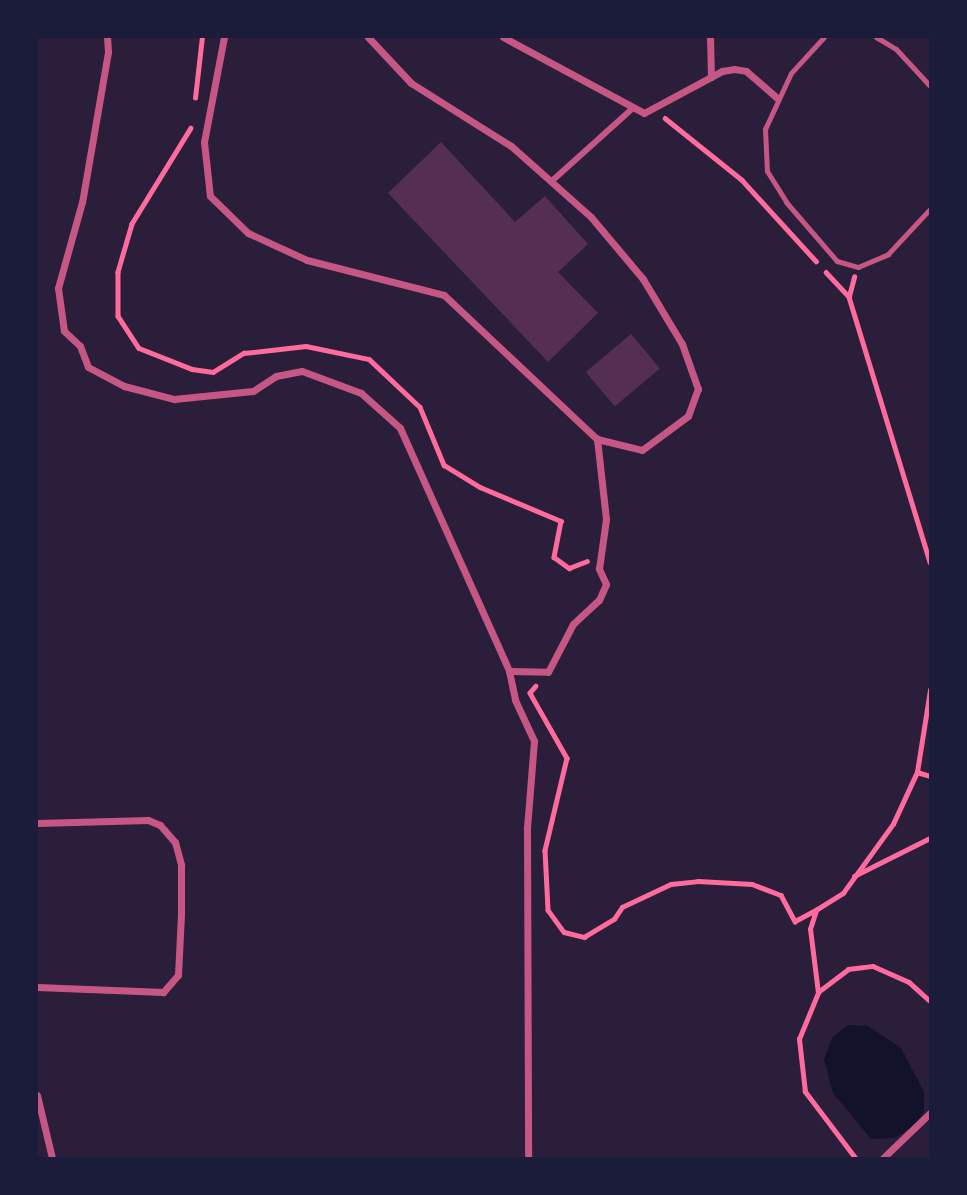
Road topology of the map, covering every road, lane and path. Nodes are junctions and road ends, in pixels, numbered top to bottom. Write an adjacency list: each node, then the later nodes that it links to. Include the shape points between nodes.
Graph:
1 (107, 37): 21 (street, via 82,202 58,288 64,331 80,346 88,367 124,386 174,399 253,391 276,376 302,371 361,393 400,428)
2 (202, 37): 14 (path)
3 (224, 37): 18 (street, via 204,142 210,196 248,233 307,260 393,278 444,295)
4 (368, 37): 16 (street, via 411,83 511,146)
5 (503, 37): 12 (street)
6 (710, 37): 9 (street)
7 (824, 37): 11 (lane)
8 (876, 37): 10 (lane, via 896,49)
9 (711, 77): 11 (street, via 722,71 746,71); 13 (street)
10 (930, 86)
11 (776, 97): 17 (lane, via 765,130 767,171 786,202 837,261 858,267 888,254)
12 (633, 108): 13 (street, via 645,113); 16 (street)
13 (656, 110): 19 (path, via 742,180 849,297)
14 (194, 112)
15 (193, 124): 20 (path, via 132,224 118,272 118,316 139,348 192,369 213,372 244,353 292,347 369,359 420,407 444,465 480,487 561,521 554,557 569,568 588,560)
16 (553, 180): 18 (street, via 643,279 682,344 698,388 688,416 642,450)
17 (930, 209)
18 (597, 439): 20 (street, via 606,519)
19 (930, 562)
20 (599, 569): 22 (street, via 606,584 599,600 573,624)
21 (509, 671): 22 (street); 36 (street, via 515,699 534,741 527,828)
22 (548, 672): 29 (path, via 530,693 567,758 545,850 548,910 564,932 584,937 614,919 622,907 671,884 698,881 752,884 781,895 795,920)
23 (930, 690): 24 (path)
24 (916, 774): 25 (path); 28 (path, via 893,824)
25 (930, 776)
26 (37, 823): 30 (street, via 148,820 160,825 175,842 181,915 177,975 163,992)
27 (930, 838): 28 (path)
28 (853, 877): 29 (path, via 843,893)
29 (816, 910): 31 (path, via 810,929)
30 (37, 987)
31 (818, 993): 32 (path, via 848,970 873,967 909,982); 37 (path, via 799,1039 805,1092)
32 (930, 1001)
33 (37, 1096): 35 (street)
34 (930, 1113): 38 (street)
35 (52, 1158)
36 (528, 1158)
37 (855, 1158)
38 (883, 1158)

